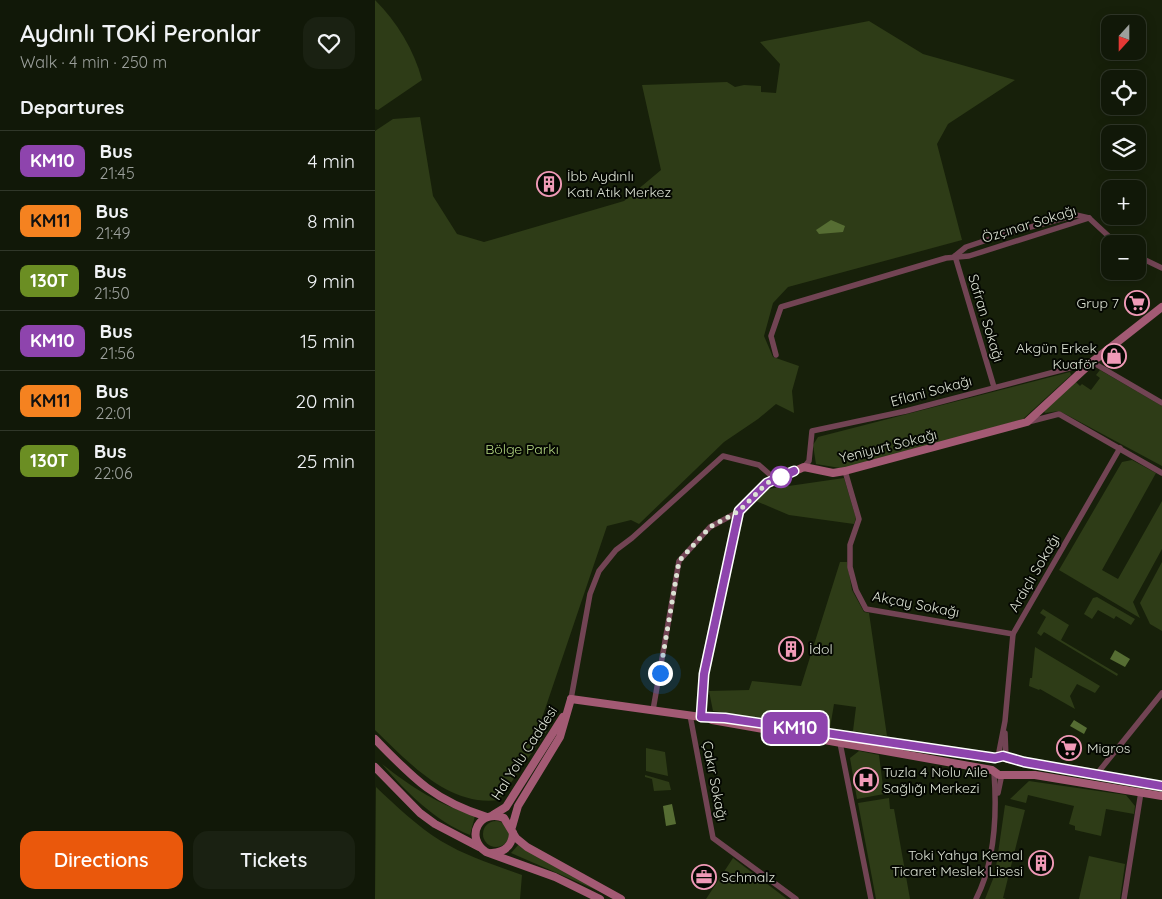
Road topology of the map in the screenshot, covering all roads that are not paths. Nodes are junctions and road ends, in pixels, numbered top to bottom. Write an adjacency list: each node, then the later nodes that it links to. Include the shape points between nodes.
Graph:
1 (1089, 218): 2 (street); 3 (street, Özçınar Sokağı, via 969,256); 3 (street, Özçınar Sokağı, via 1076,214 1008,233 966,248)
2 (1107, 235)
3 (955, 256): 7 (street, Özçınar Sokağı, via 781,306 771,336); 9 (street, Safran Sokağı)
4 (1146, 260): 5 (street)
5 (1162, 268)
6 (1162, 307): 8 (street, Yeniyurt Sokağı)
7 (777, 354)
8 (1092, 362): 9 (street, Eflani Sokağı); 10 (street); 11 (street, Yeniyurt Sokağı)
9 (994, 387): 13 (street, Eflani Sokağı, via 906,411 813,431 809,461)
10 (1162, 403)
11 (1027, 422): 12 (street, via 1059,414); 14 (street, Yeniyurt Sokağı)
12 (1120, 448): 15 (street); 18 (street, Ardıçlı Sokağı)
13 (804, 467): 14 (street, Yeniyurt Sokağı, via 833,473); 16 (street)
14 (845, 471): 18 (street, Akçay Sokağı, via 859,519 850,545 850,567 866,610)
15 (1162, 473)
16 (775, 479): 17 (street); 20 (street, via 759,465 723,456 616,550 599,571 590,594)
17 (739, 511): 21 (street, via 710,527 679,561); 23 (street, via 704,674)
18 (1013, 634): 26 (street, Ardıçlı Sokağı)
19 (1162, 693): 30 (street)
20 (571, 699): 21 (street, Hal Yolu Caddesi); 35 (street, Hal Yolu Caddesi, via 554,734 506,807); 36 (street, Hal Yolu Caddesi, via 560,737 518,806)
21 (653, 710): 22 (street, Hal Yolu Caddesi)
22 (690, 715): 23 (street, Hal Yolu Caddesi); 41 (street, Çakır Sokağı, via 713,838)
23 (701, 717): 25 (street, Hal Yolu Caddesi, via 724,724); 26 (street, Hal Yolu Caddesi)
24 (375, 739): 35 (street, Hal Yolu Caddesi, via 425,787 443,799)
25 (840, 743): 28 (street, Hal Yolu Caddesi); 42 (street)
26 (1002, 758): 28 (street, via 992,762); 29 (street, via 1010,767); 30 (street, Hal Yolu Caddesi)
27 (375, 767): 37 (street, via 435,824)
28 (993, 771): 29 (street, Hal Yolu Caddesi); 34 (street)
29 (1004, 774): 32 (street, via 1035,774); 34 (street)
30 (1095, 775): 31 (street, Hal Yolu Caddesi)
31 (1162, 786)
32 (1141, 792): 33 (street); 44 (street)
33 (1162, 796)
34 (996, 800): 43 (street, via 987,871)
35 (490, 816): 36 (street, via 504,818); 37 (street, via 481,820 475,831)
36 (512, 830): 38 (street, via 509,846); 40 (street, via 521,843 541,856)
37 (481, 848): 38 (street)
38 (493, 853): 39 (street)
39 (600, 899)
40 (621, 899)
41 (796, 899)
42 (871, 899)
43 (977, 899)
44 (1124, 899)

